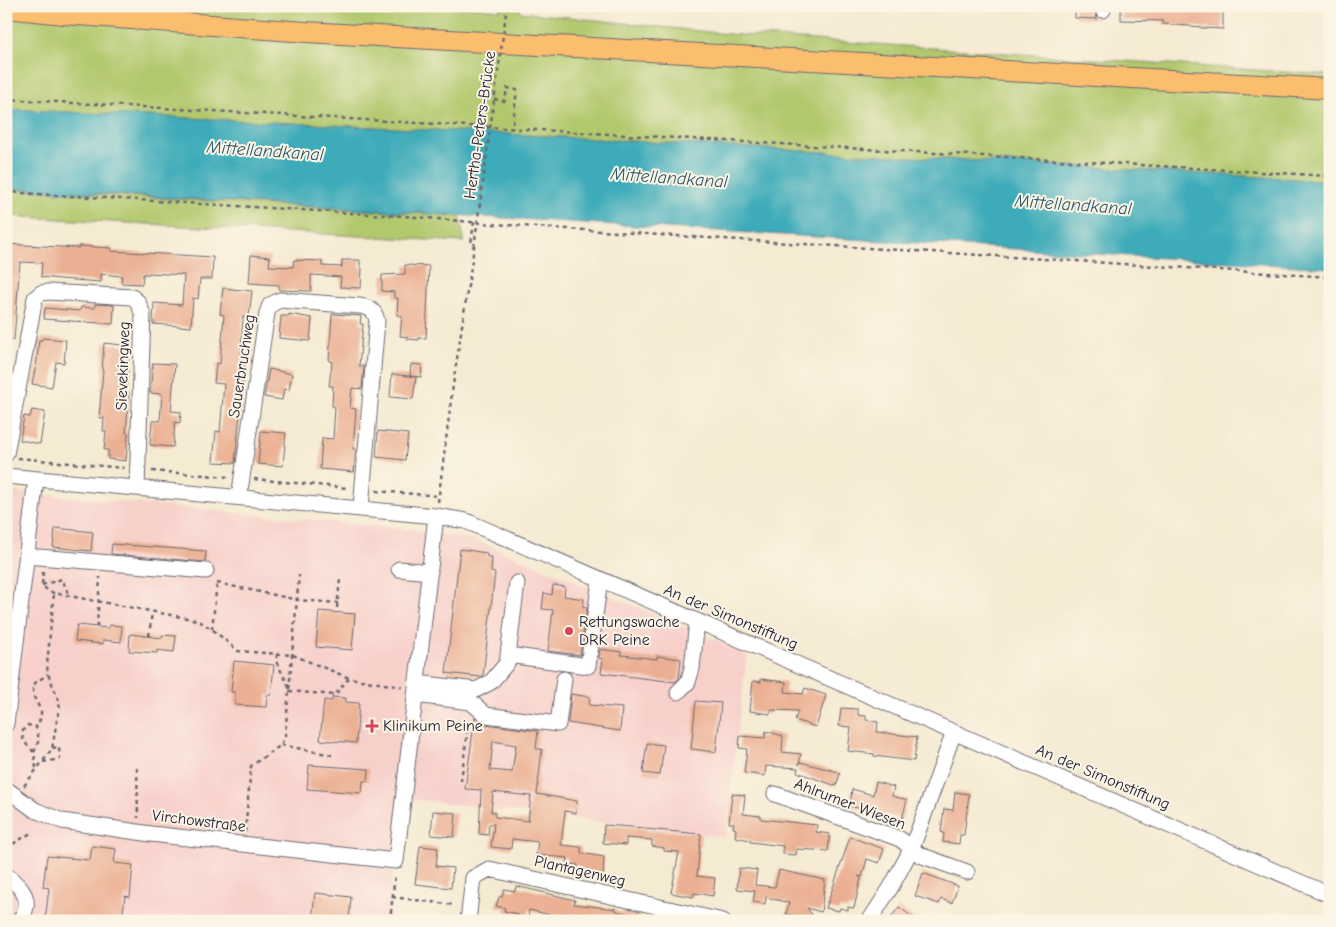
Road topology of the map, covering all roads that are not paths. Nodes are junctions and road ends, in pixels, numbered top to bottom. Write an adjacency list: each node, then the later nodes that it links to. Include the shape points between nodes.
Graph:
1 (6, 8): 2 (main road)
2 (63, 10): 3 (main road); 4 (main road, via 101,17 306,32)
3 (6, 17)
4 (1330, 89)
5 (11, 456): 8 (street, Sievekingweg, via 35,298 48,292 132,297 138,302 143,315)
6 (6, 476): 7 (street)
7 (36, 479): 8 (street); 12 (street)
8 (137, 488): 9 (street)
9 (239, 497): 10 (street); 10 (street, Sauerbruchweg, via 270,305 280,300 360,306 372,310 377,321)
10 (361, 508): 11 (street)
11 (436, 516): 15 (street); 16 (street, An der Simonstiftung, via 466,521)
12 (27, 556): 14 (street); 19 (street)
13 (399, 569): 15 (street)
14 (206, 571)
15 (430, 572): 22 (street)
16 (600, 580): 18 (street, An der Simonstiftung); 20 (street, via 588,666)
17 (516, 583): 20 (street)
18 (697, 621): 23 (street, via 692,668 688,682); 25 (street, An der Simonstiftung)
19 (11, 645): 24 (street)
20 (508, 655): 22 (street, via 506,663 491,682 476,690)
21 (564, 679): 22 (street, via 558,724 486,715 471,702)
22 (416, 689): 26 (street, Virchowstraße, via 396,861 62,821 35,810)
23 (678, 692)
24 (6, 724)
25 (954, 732): 28 (street, Ahlrumer Wiesen); 31 (street, An der Simonstiftung)
26 (11, 792)
27 (775, 794): 28 (street, Ahlrumer Wiesen, via 900,839)
28 (912, 848): 29 (street, Ahlrumer Wiesen, via 920,855); 35 (street, Ahlrumer Wiesen)
29 (967, 872)
30 (6, 874): 33 (street, via 24,890 26,900)
31 (1330, 895)
32 (469, 914): 34 (street, Plantagenweg, via 473,878 489,868)
33 (19, 921)
34 (723, 921)
35 (869, 921)

